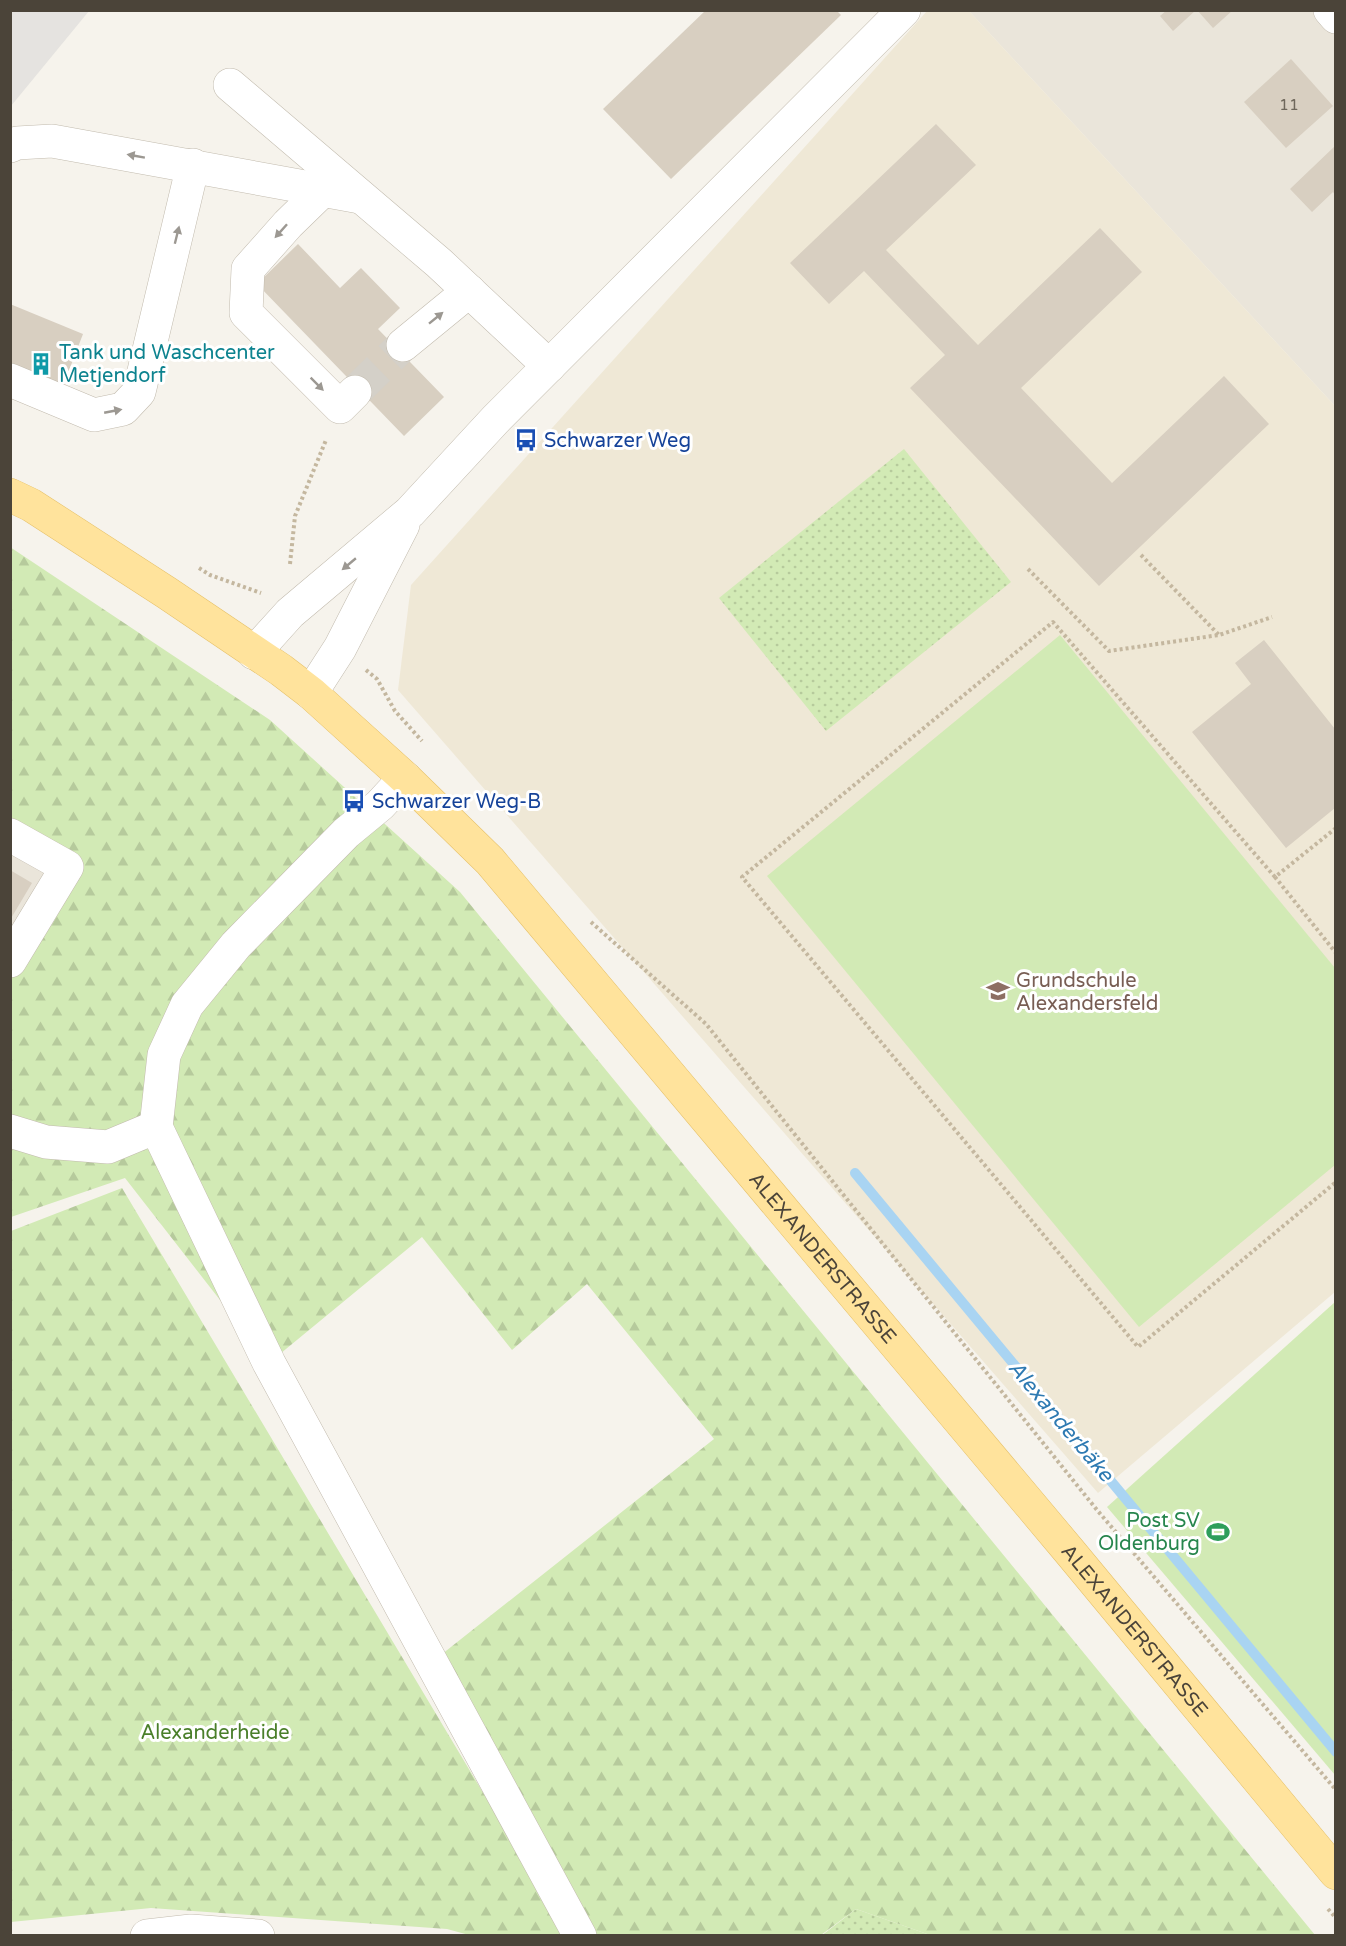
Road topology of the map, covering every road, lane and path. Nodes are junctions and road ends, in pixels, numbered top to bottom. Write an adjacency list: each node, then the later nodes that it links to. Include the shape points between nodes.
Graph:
1 (904, 10): 11 (street)
2 (1330, 10): 3 (street)
3 (1335, 17)
4 (230, 85): 8 (street)
5 (10, 146): 6 (street, one-way to 5, via 52,141)
6 (194, 165): 7 (street); 12 (street, one-way to 6, via 94,415 123,409 139,392)
7 (323, 190): 8 (street); 13 (street, one-way to 13, via 248,269 246,313)
8 (362, 197): 9 (street)
9 (469, 291): 10 (street, one-way to 9); 11 (street)
10 (403, 345)
11 (549, 366): 15 (street)
12 (10, 380)
13 (348, 399): 19 (path, via 295,516)
14 (10, 495): 26 (main road, ALEXANDERSTRASSE, via 147,580)
15 (410, 512): 22 (street, one-way to 22); 25 (street)
16 (1141, 555): 24 (path)
17 (190, 562): 21 (path, via 210,575)
18 (1028, 569): 24 (path, via 1109,651)
19 (290, 570)
20 (267, 586): 21 (path)
21 (259, 591): 22 (path)
22 (290, 613): 26 (street)
23 (1272, 617): 24 (path)
24 (1219, 635)
25 (340, 648): 27 (street); 28 (path, via 377,679 395,711)
26 (268, 662): 27 (main road, ALEXANDERSTRASSE)
27 (310, 693): 29 (main road, ALEXANDERSTRASSE)
28 (426, 745)
29 (405, 778): 36 (street, via 236,945 187,1005 164,1055); 40 (main road, ALEXANDERSTRASSE, via 497,870)
30 (1335, 828): 32 (path)
31 (10, 835): 35 (street, via 67,867)
32 (1275, 877): 34 (path); 38 (path, via 1053,622 742,877 1138,1347)
33 (584, 915): 39 (path, via 706,1024 1097,1510)
34 (1335, 952)
35 (10, 961)
36 (156, 1127): 37 (street, via 108,1147 46,1142); 43 (street, via 269,1363)
37 (10, 1131)
38 (1335, 1182)
39 (1335, 1790)
40 (1335, 1873)
41 (147, 1935): 42 (street, via 191,1931)
42 (258, 1935)
43 (580, 1935)

